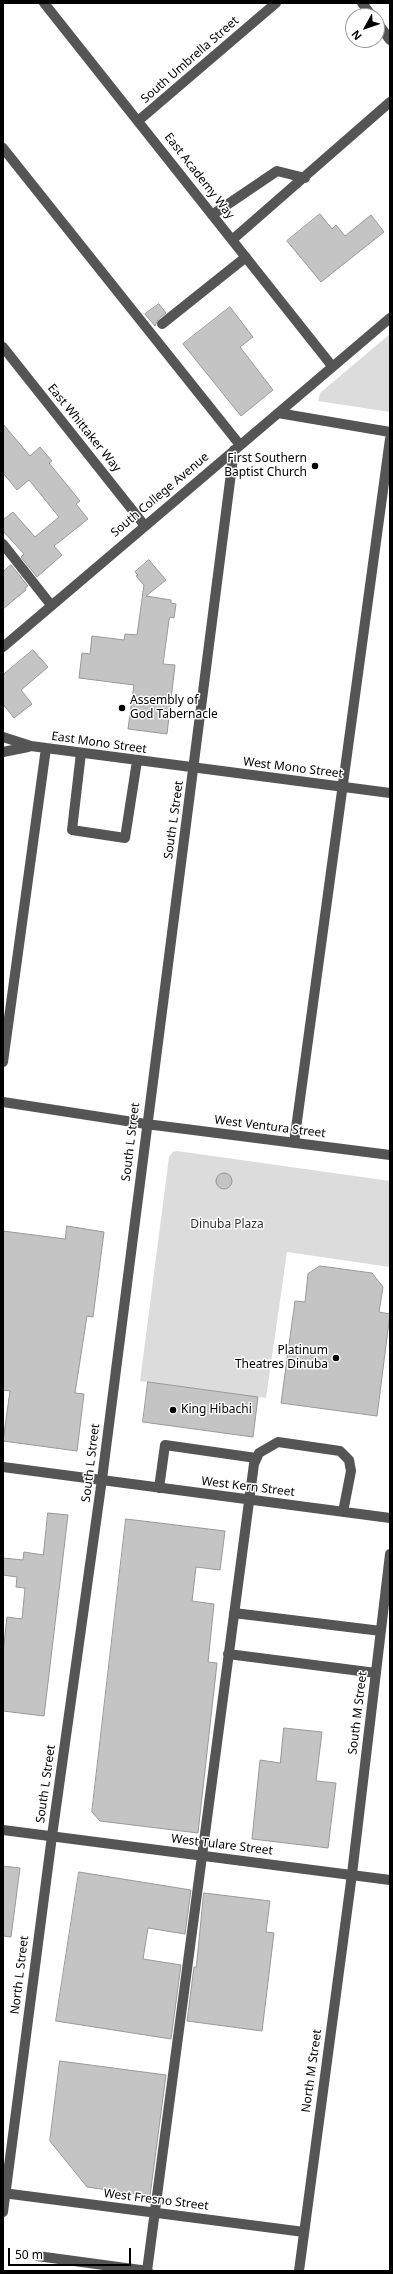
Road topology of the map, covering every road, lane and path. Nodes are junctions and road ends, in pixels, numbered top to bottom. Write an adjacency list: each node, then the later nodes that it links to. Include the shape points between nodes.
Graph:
1 (44, 3): 4 (street, East Academy Way)
2 (276, 3): 4 (street, South Umbrella Street)
3 (390, 102): 6 (street, via 350,135)
4 (138, 121): 7 (street, East Academy Way)
5 (3, 148): 17 (street)
6 (305, 178): 7 (street, via 277,171); 8 (street)
7 (212, 216): 8 (street, East Academy Way)
8 (232, 240): 9 (street, East Academy Way)
9 (246, 257): 11 (street); 13 (street, East Academy Way)
10 (390, 318): 13 (street, South College Avenue)
11 (162, 324)
12 (3, 347): 18 (street, East Whittaker Way)
13 (332, 366): 14 (street, South College Avenue)
14 (278, 413): 15 (street); 17 (street, South College Avenue)
15 (390, 432)
16 (390, 439): 29 (street)
17 (237, 447): 18 (street, South College Avenue); 28 (street, South L Street)
18 (145, 526): 20 (street, South College Avenue)
19 (3, 544): 20 (street)
20 (52, 605): 21 (street, South College Avenue)
21 (3, 647)
22 (3, 737): 23 (street, East Mono Street)
23 (31, 746): 24 (street, East Mono Street); 25 (street)
24 (46, 748): 26 (street, East Mono Street); 31 (street)
25 (3, 752)
26 (81, 752): 27 (street, East Mono Street); 27 (street, via 72,830 125,838)
27 (137, 761): 28 (street, East Mono Street)
28 (194, 769): 29 (street, West Mono Street); 33 (street, South L Street)
29 (342, 787): 30 (street, West Mono Street); 34 (street)
30 (390, 793)
31 (3, 1062)
32 (3, 1102): 33 (street, West Ventura Street)
33 (146, 1124): 34 (street, West Ventura Street); 38 (street, South L Street)
34 (294, 1143): 35 (street, West Ventura Street)
35 (390, 1155)
36 (256, 1458): 39 (street, via 165,1445); 40 (street); 41 (street, via 267,1446 278,1442 340,1451 349,1460 351,1471)
37 (3, 1467): 38 (street, West Kern Street)
38 (102, 1479): 39 (street, West Kern Street); 49 (street, South L Street)
39 (159, 1488): 40 (street, West Kern Street)
40 (250, 1500): 41 (street, West Kern Street); 44 (street)
41 (343, 1512): 42 (street, West Kern Street)
42 (390, 1518)
43 (390, 1554): 45 (street, South M Street)
44 (234, 1614): 45 (street); 46 (street)
45 (381, 1631): 47 (street, South M Street)
46 (228, 1654): 47 (street); 50 (street)
47 (376, 1674): 51 (street, South M Street)
48 (3, 1830): 49 (street, West Tulare Street)
49 (52, 1836): 50 (street, West Tulare Street); 53 (street, North L Street)
50 (201, 1855): 51 (street, West Tulare Street); 55 (street)
51 (352, 1874): 52 (street, West Tulare Street); 56 (street, North M Street)
52 (390, 1880)
53 (4, 2193): 54 (street, North L Street); 55 (street, West Fresno Street)
54 (3, 2212)
55 (155, 2213): 56 (street, West Fresno Street); 58 (street)
56 (304, 2232): 59 (street, North M Street)
57 (38, 2256): 58 (street)
58 (147, 2271)
59 (298, 2271)

